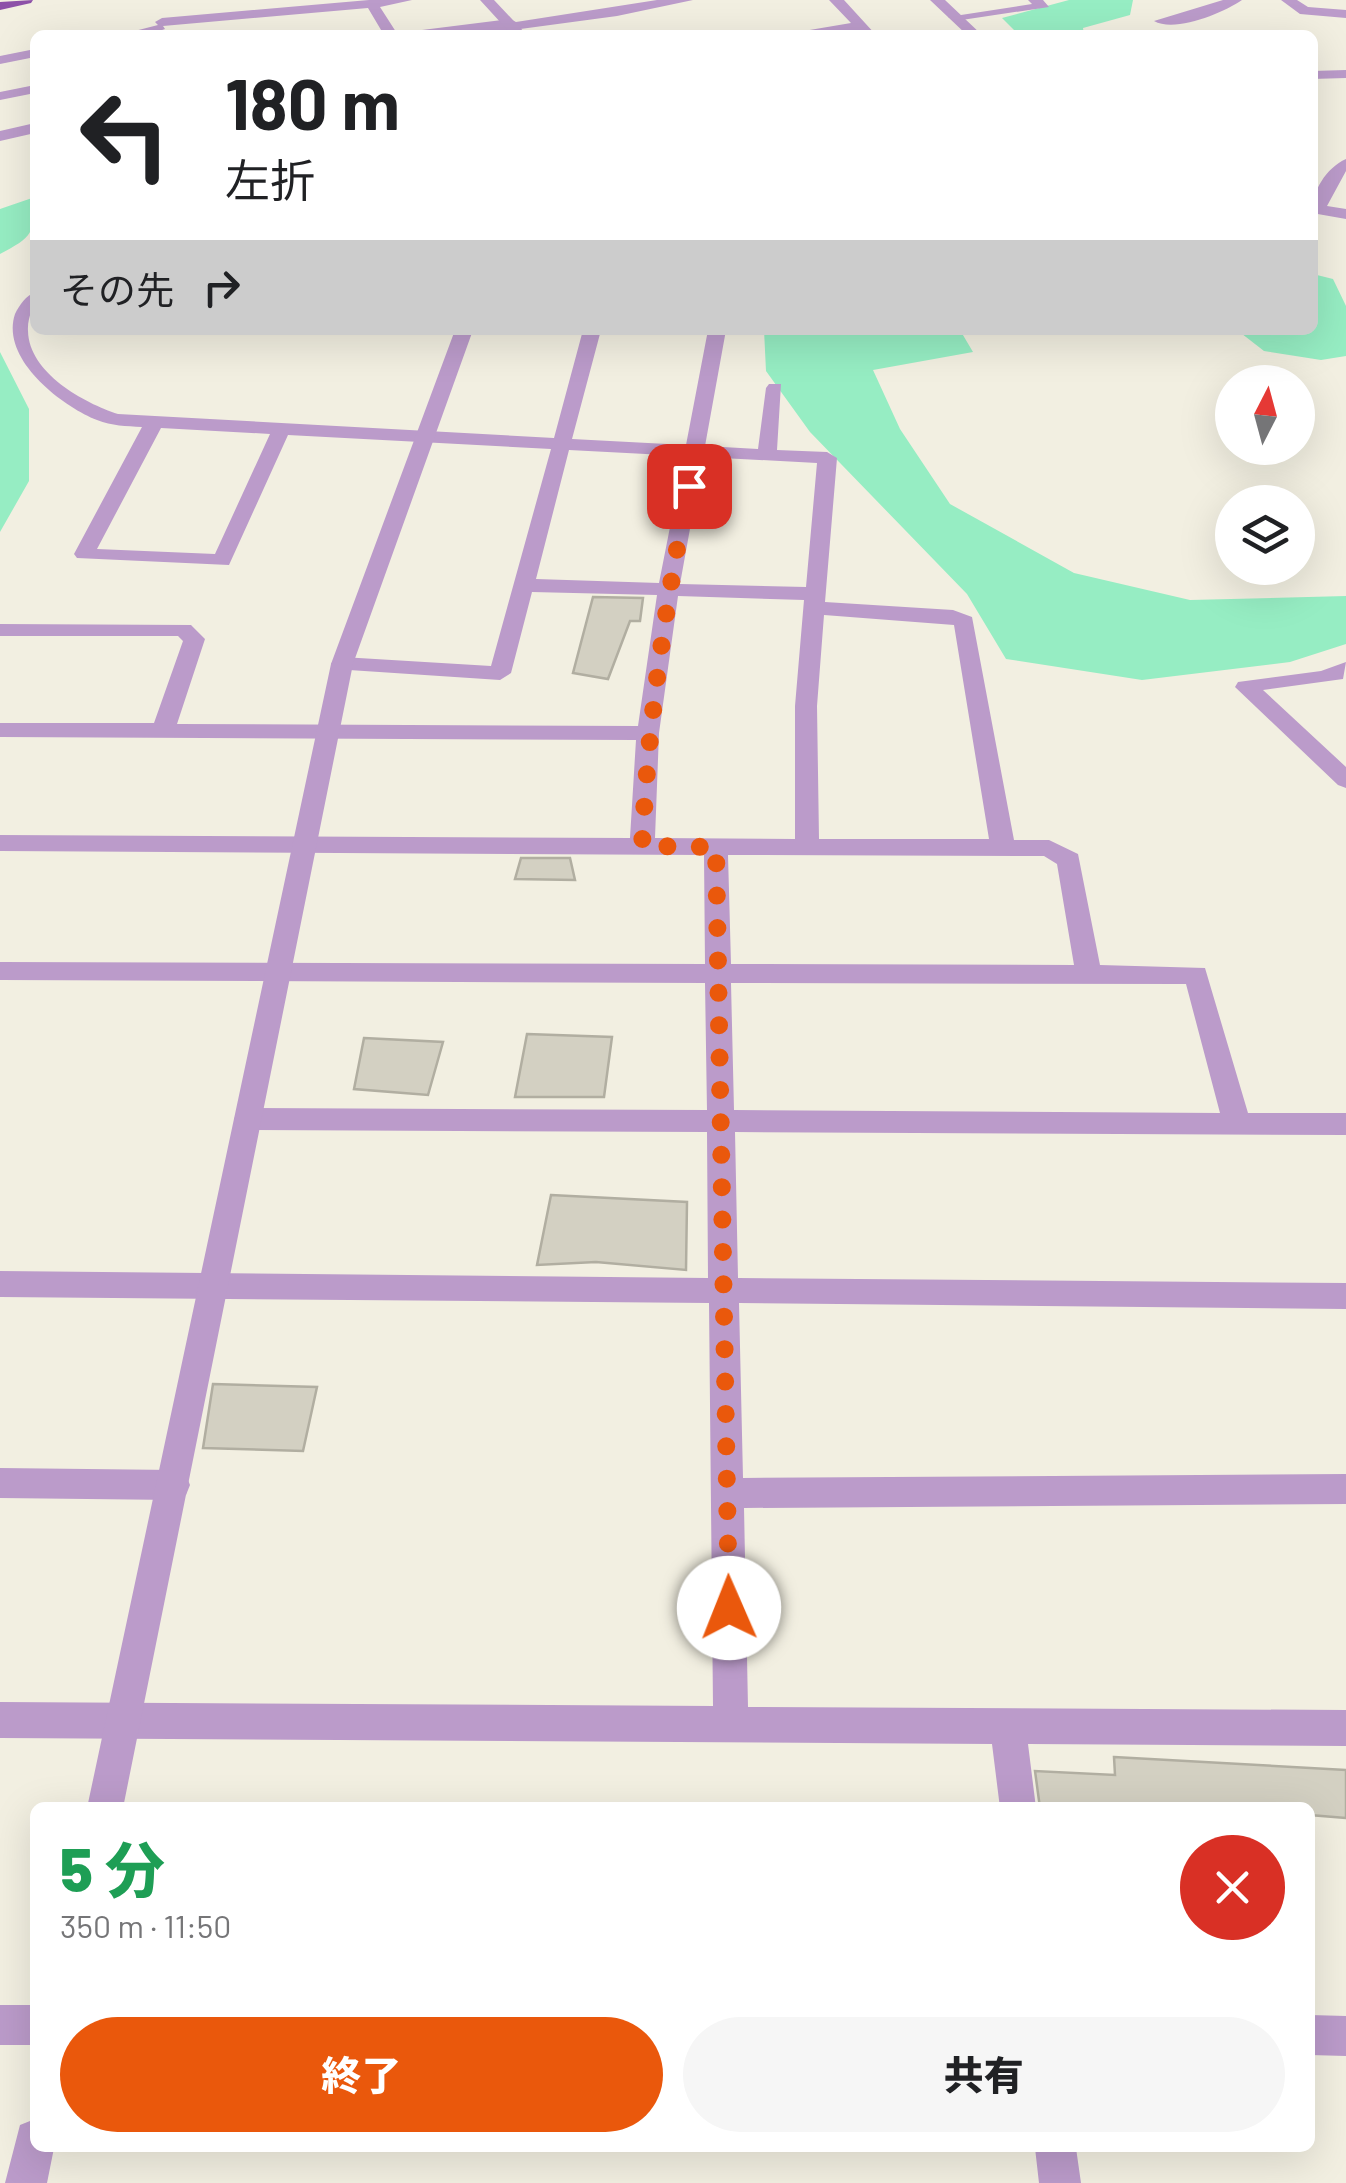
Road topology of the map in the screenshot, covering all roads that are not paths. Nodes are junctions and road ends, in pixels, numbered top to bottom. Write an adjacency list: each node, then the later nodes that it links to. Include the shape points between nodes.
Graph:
1 (26, 0): 11 (main road)
2 (405, 0): 10 (street)
3 (488, 0): 18 (street)
4 (686, 0): 12 (street)
5 (836, 0): 22 (street)
6 (937, 0): 15 (street)
7 (1035, 0): 15 (street, via 1042,6)
8 (1235, 0): 16 (street)
9 (1288, 0): 14 (street, via 1305,11)
10 (372, 4): 13 (street); 20 (street)
11 (0, 6)
12 (615, 11): 18 (street)
13 (280, 14): 17 (street); 19 (street)
14 (1346, 14)
15 (955, 17): 23 (street)
16 (1161, 22)
17 (158, 24)
18 (515, 28): 21 (street)
19 (281, 30)
20 (387, 30)
21 (486, 30)
22 (866, 30)
23 (969, 30)
24 (30, 54): 25 (street)
25 (0, 60)
26 (1346, 74): 27 (street)
27 (1318, 76)
28 (30, 90): 29 (street)
29 (0, 96)
30 (30, 129): 31 (street)
31 (0, 136)
32 (1346, 164): 33 (street)
33 (1318, 206)
34 (1318, 208): 35 (street)
35 (1346, 214)
36 (30, 304): 41 (street, via 18,330 22,346 71,402 116,420)
37 (462, 335): 43 (street)
38 (591, 335): 44 (street)
39 (717, 335): 45 (street)
40 (775, 388): 46 (street)
41 (154, 423): 42 (street); 42 (street, via 84,554 222,561)
42 (280, 430): 43 (street)
43 (423, 437): 44 (street); 51 (street)
44 (562, 444): 45 (street); 47 (street)
45 (696, 452): 46 (street); 48 (street)
46 (767, 455): 49 (street, via 827,458)
47 (524, 585): 48 (street); 51 (street, via 500,673)
48 (668, 590): 49 (street); 56 (street)
49 (815, 601): 62 (street, via 806,706); 63 (street, via 964,622)
50 (0, 630): 54 (street, via 182,630 194,640)
51 (342, 664): 55 (street)
52 (1341, 679): 57 (street, via 1246,686)
53 (0, 730): 54 (street)
54 (163, 730): 55 (street)
55 (327, 731): 56 (street); 59 (street)
56 (648, 733): 60 (street)
57 (1346, 780)
58 (0, 843): 59 (street)
59 (304, 845): 60 (street); 65 (street)
60 (642, 846): 61 (street)
61 (716, 847): 62 (street); 66 (street)
62 (807, 847): 63 (street)
63 (1003, 848): 67 (street, via 1049,848 1069,860)
64 (0, 971): 65 (street)
65 (278, 972): 66 (street); 68 (street)
66 (718, 974): 67 (street); 69 (street)
67 (1089, 975): 70 (street, via 1196,975)
68 (248, 1118): 69 (street); 73 (street)
69 (720, 1122): 70 (street); 74 (street)
70 (1237, 1124): 71 (street)
71 (1346, 1124)
72 (0, 1284): 73 (street)
73 (214, 1286): 74 (street); 77 (street)
74 (723, 1291): 75 (street); 79 (street)
75 (1346, 1296)
76 (0, 1483): 77 (street)
77 (174, 1485): 81 (street)
78 (1346, 1489): 79 (street)
79 (727, 1494): 82 (street)
80 (0, 1720): 81 (street)
81 (123, 1720): 82 (street); 85 (street)
82 (731, 1724): 83 (street)
83 (1008, 1726): 84 (street); 86 (street)
84 (1346, 1728)
85 (106, 1802)
86 (1017, 1802)
87 (0, 2024): 88 (street)
88 (30, 2025)
89 (1315, 2035): 90 (street)
90 (1346, 2036)
91 (32, 2152): 93 (street)
92 (1056, 2152): 94 (street)
93 (26, 2183)
94 (1060, 2183)

